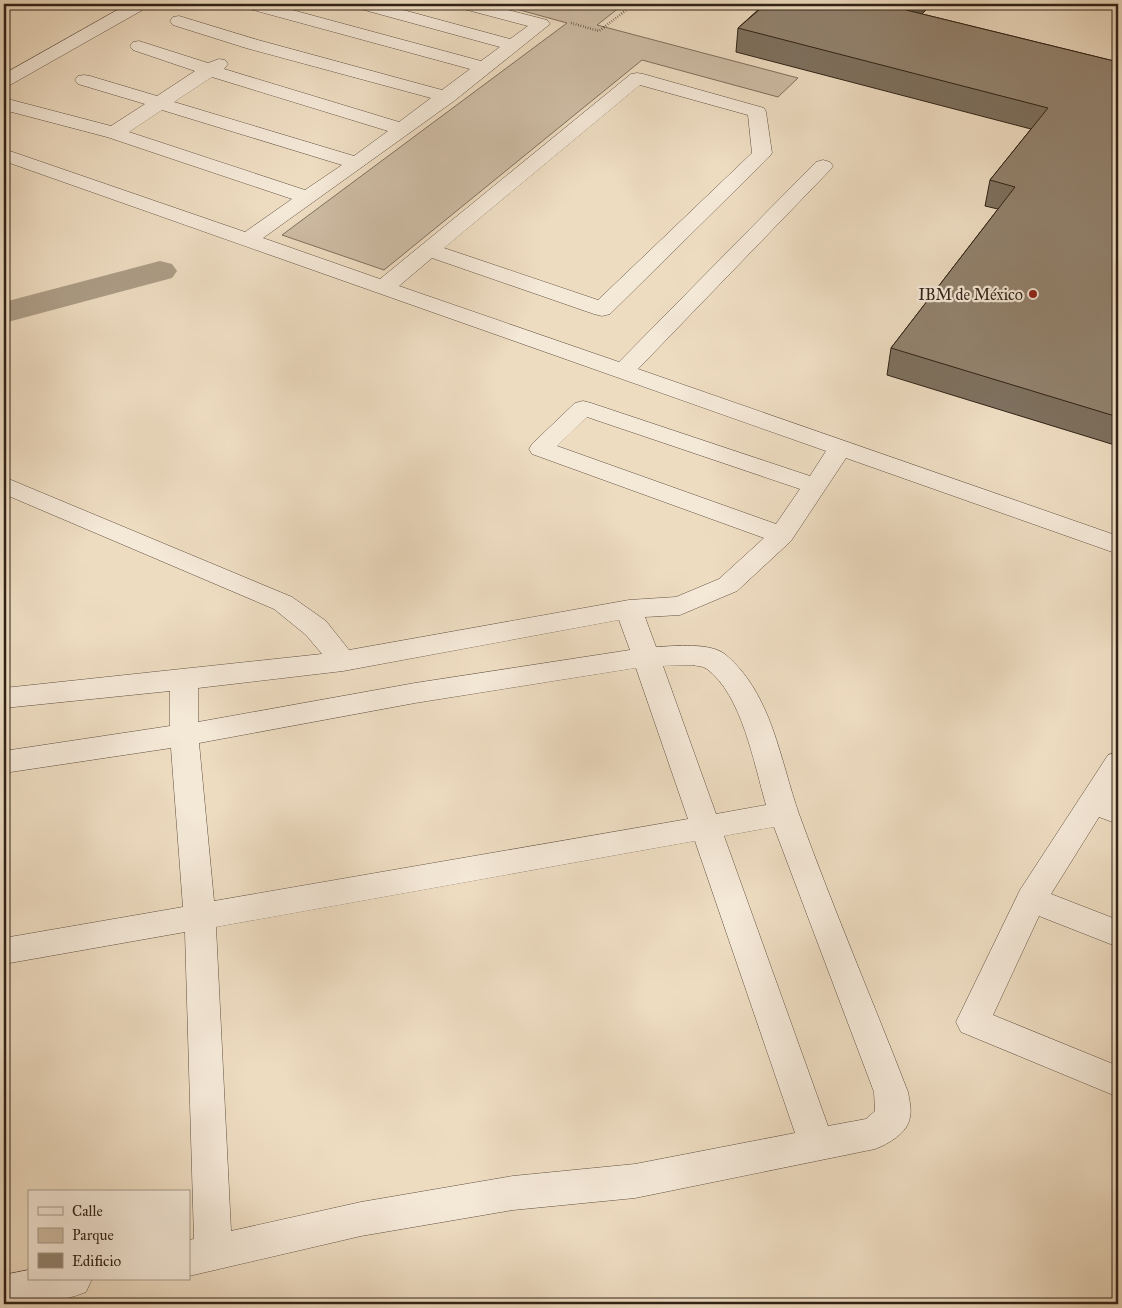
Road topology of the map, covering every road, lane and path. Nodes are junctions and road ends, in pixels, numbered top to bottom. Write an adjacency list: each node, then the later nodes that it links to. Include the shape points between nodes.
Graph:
1 (140, 4): 16 (lane)
2 (252, 4): 7 (lane)
3 (314, 4): 7 (lane)
4 (362, 4): 12 (lane)
5 (466, 4): 12 (lane, via 541,24)
6 (634, 4): 9 (path)
7 (295, 16): 10 (lane); 13 (lane)
8 (180, 21): 10 (lane)
9 (599, 31)
10 (252, 44): 14 (lane); 17 (lane)
11 (139, 46): 14 (lane)
12 (513, 46): 13 (lane)
13 (484, 67): 17 (lane)
14 (209, 70): 18 (lane); 20 (lane)
15 (84, 80): 18 (lane)
16 (4, 81)
17 (447, 97): 20 (lane)
18 (158, 103): 21 (lane); 23 (lane)
19 (4, 104): 21 (lane)
20 (402, 129): 23 (lane)
21 (114, 133): 25 (lane)
22 (4, 155): 26 (lane)
23 (357, 163): 25 (lane)
24 (823, 166): 29 (lane)
25 (308, 198): 26 (lane)
26 (247, 240): 28 (lane)
27 (428, 250): 27 (lane, via 637,78 757,112 760,155 602,309); 28 (lane)
28 (383, 288): 29 (lane)
29 (622, 372): 30 (lane)
30 (840, 449): 32 (lane); 34 (lane)
31 (4, 485): 37 (lane, via 283,603 316,628)
32 (815, 486): 33 (lane); 33 (lane, via 583,408 541,450)
33 (782, 535): 35 (lane, via 728,585 680,606)
34 (1118, 545)
35 (630, 609): 36 (lane); 37 (lane)
36 (647, 657): 40 (lane, via 415,693); 44 (lane, via 692,655 714,660 732,676 749,704); 45 (lane)
37 (343, 661): 38 (lane)
38 (184, 680): 39 (lane); 40 (lane)
39 (4, 698)
40 (184, 735): 41 (lane); 47 (lane)
41 (4, 762)
42 (1118, 763): 43 (lane)
43 (1105, 807): 46 (lane)
44 (784, 814): 45 (lane); 51 (lane, via 893,1103 893,1117 875,1133)
45 (707, 828): 47 (lane); 51 (lane)
46 (1031, 899): 48 (lane); 50 (lane, via 973,1022)
47 (200, 917): 49 (lane); 52 (lane)
48 (1118, 934)
49 (4, 951)
50 (1118, 1082)
51 (816, 1144): 52 (lane, via 635,1181 513,1193 361,1219)
52 (201, 1256)
53 (68, 1280): 54 (lane)
54 (4, 1293)

